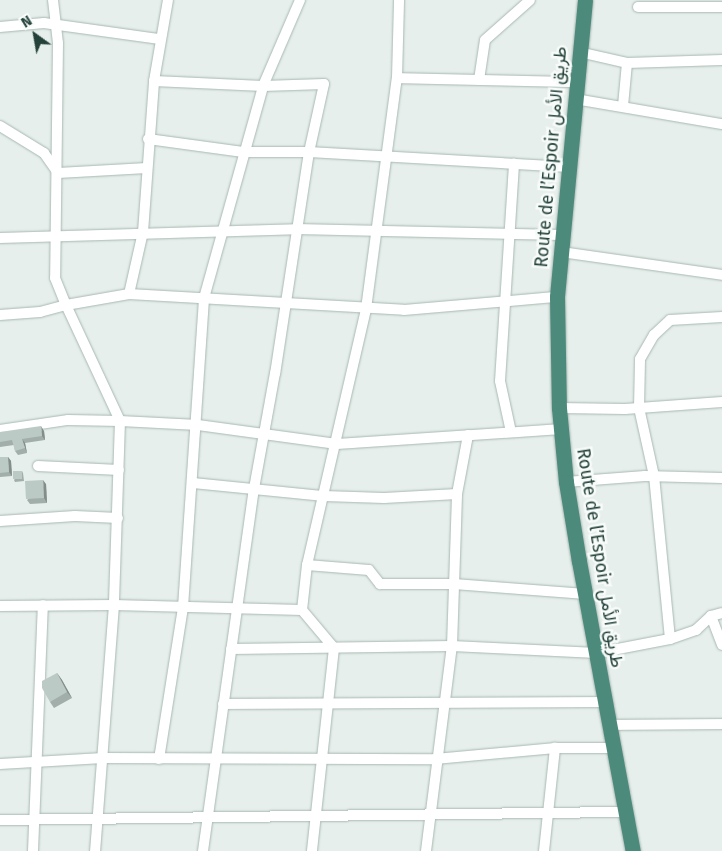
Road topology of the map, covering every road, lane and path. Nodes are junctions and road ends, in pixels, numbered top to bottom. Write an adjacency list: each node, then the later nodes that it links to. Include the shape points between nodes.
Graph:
1 (53, 0): 9 (street)
2 (168, 0): 11 (street)
3 (300, 0): 19 (street)
4 (399, 0): 15 (street)
5 (530, 0): 16 (street, via 486,40)
6 (585, 0): 12 (highway, Route de l’Espoir طريق الأمل)
7 (638, 7): 8 (street)
8 (722, 7)
9 (57, 24): 10 (street); 11 (street); 31 (street, via 55,121)
10 (0, 27)
11 (160, 39): 17 (street)
12 (579, 52): 14 (street); 18 (highway, Route de l’Espoir طريق الأمل)
13 (722, 60): 14 (street)
14 (627, 63): 21 (street)
15 (397, 78): 16 (street); 27 (street)
16 (479, 80): 18 (street)
17 (154, 81): 19 (street); 24 (street)
18 (576, 82): 20 (highway, Route de l’Espoir طريق الأمل)
19 (263, 86): 25 (street); 26 (street, via 324,84)
20 (575, 99): 21 (street); 29 (highway, Route de l’Espoir طريق الأمل)
21 (623, 106): 22 (street)
22 (722, 124)
23 (0, 126): 31 (street, via 44,153)
24 (148, 139): 25 (street); 30 (street)
25 (243, 152): 26 (street); 32 (street)
26 (309, 152): 27 (street); 33 (street)
27 (387, 156): 28 (street); 34 (street)
28 (514, 163): 29 (street); 36 (street)
29 (569, 167): 38 (highway, Route de l’Espoir طريق الأمل)
30 (148, 168): 31 (street); 35 (street)
31 (58, 173): 37 (street)
32 (221, 229): 33 (street); 35 (street); 44 (street)
33 (296, 229): 34 (street); 47 (street)
34 (379, 229): 36 (street); 48 (street)
35 (143, 232): 37 (street); 42 (street)
36 (509, 233): 38 (street); 45 (street)
37 (57, 234): 39 (street); 46 (street, via 55,278)
38 (562, 235): 40 (highway, Route de l’Espoir طريق الأمل)
39 (0, 238)
40 (560, 252): 41 (street); 43 (highway, Route de l’Espoir طريق الأمل)
41 (722, 275)
42 (129, 294): 44 (street); 46 (street)
43 (557, 297): 45 (street); 52 (highway, Route de l’Espoir طريق الأمل)
44 (204, 298): 47 (street); 55 (street)
45 (505, 300): 48 (street, via 404,310); 58 (street, via 500,381)
46 (66, 304): 49 (street, via 40,312); 54 (street)
47 (284, 305): 48 (street); 59 (street)
48 (366, 309): 61 (street)
49 (0, 315)
50 (722, 317): 53 (street, via 670,320 654,335 640,359)
51 (722, 402): 53 (street)
52 (559, 408): 53 (street); 56 (highway, Route de l’Espoir طريق الأمل)
53 (639, 408): 64 (street)
54 (120, 421): 55 (street); 57 (street, via 68,420); 63 (street)
55 (198, 425): 59 (street); 67 (street)
56 (561, 429): 58 (street); 66 (highway, Route de l’Espoir طريق الأمل)
57 (0, 430)
58 (511, 432): 60 (street)
59 (264, 434): 61 (street); 68 (street)
60 (468, 435): 61 (street); 69 (street)
61 (336, 444): 70 (street)
62 (38, 466): 63 (street)
63 (119, 470): 71 (street)
64 (654, 476): 65 (street); 66 (street); 84 (street)
65 (722, 478)
66 (566, 482): 75 (highway, Route de l’Espoir طريق الأمل)
67 (193, 483): 68 (street); 79 (street)
68 (254, 488): 70 (street); 80 (street)
69 (457, 494): 70 (street, via 384,498); 74 (street)
70 (324, 496): 73 (street)
71 (118, 518): 72 (street, via 75,516); 77 (street)
72 (0, 521)
73 (307, 565): 74 (street, via 369,570 380,584); 81 (street)
74 (454, 584): 75 (street); 86 (street)
75 (586, 594): 89 (highway, Route de l’Espoir طريق الأمل)
76 (43, 605): 77 (street); 78 (street); 104 (street)
77 (114, 605): 79 (street); 98 (street)
78 (0, 606)
79 (184, 607): 80 (street); 99 (street)
80 (237, 608): 81 (street); 88 (street)
81 (302, 610): 87 (street)
82 (722, 613): 83 (street)
83 (711, 616): 84 (street, via 696,630); 85 (street)
84 (670, 639): 89 (street)
85 (722, 645)
86 (452, 646): 87 (street); 89 (street); 92 (street)
87 (334, 648): 88 (street); 93 (street)
88 (231, 649): 91 (street)
89 (597, 652): 90 (highway, Route de l’Espoir طريق الأمل)
90 (604, 702): 92 (street); 95 (highway, Route de l’Espoir طريق الأمل)
91 (223, 704): 93 (street); 101 (street)
92 (445, 704): 93 (street); 100 (street)
93 (328, 705): 102 (street)
94 (722, 724): 95 (street)
95 (608, 725): 97 (highway, Route de l’Espoir طريق الأمل)
96 (555, 748): 97 (street); 100 (street); 105 (street)
97 (613, 748): 106 (highway, Route de l’Espoir طريق الأمل)
98 (103, 758): 99 (street); 104 (street); 112 (street)
99 (159, 759): 101 (street)
100 (435, 759): 102 (street); 107 (street)
101 (215, 760): 102 (street); 109 (street)
102 (321, 760): 108 (street)
103 (0, 764): 104 (street)
104 (35, 764): 110 (street)
105 (546, 811): 106 (street); 107 (street); 118 (street)
106 (623, 812): 119 (highway, Route de l’Espoir طريق الأمل)
107 (430, 813): 108 (street); 117 (street)
108 (314, 814): 109 (street); 116 (street)
109 (208, 817): 112 (street); 115 (street)
110 (35, 818): 111 (street); 112 (street); 113 (street)
111 (0, 820)
112 (98, 820): 114 (street)
113 (33, 851)
114 (95, 851)
115 (203, 851)
116 (312, 851)
117 (426, 851)
118 (544, 851)
119 (632, 851)

